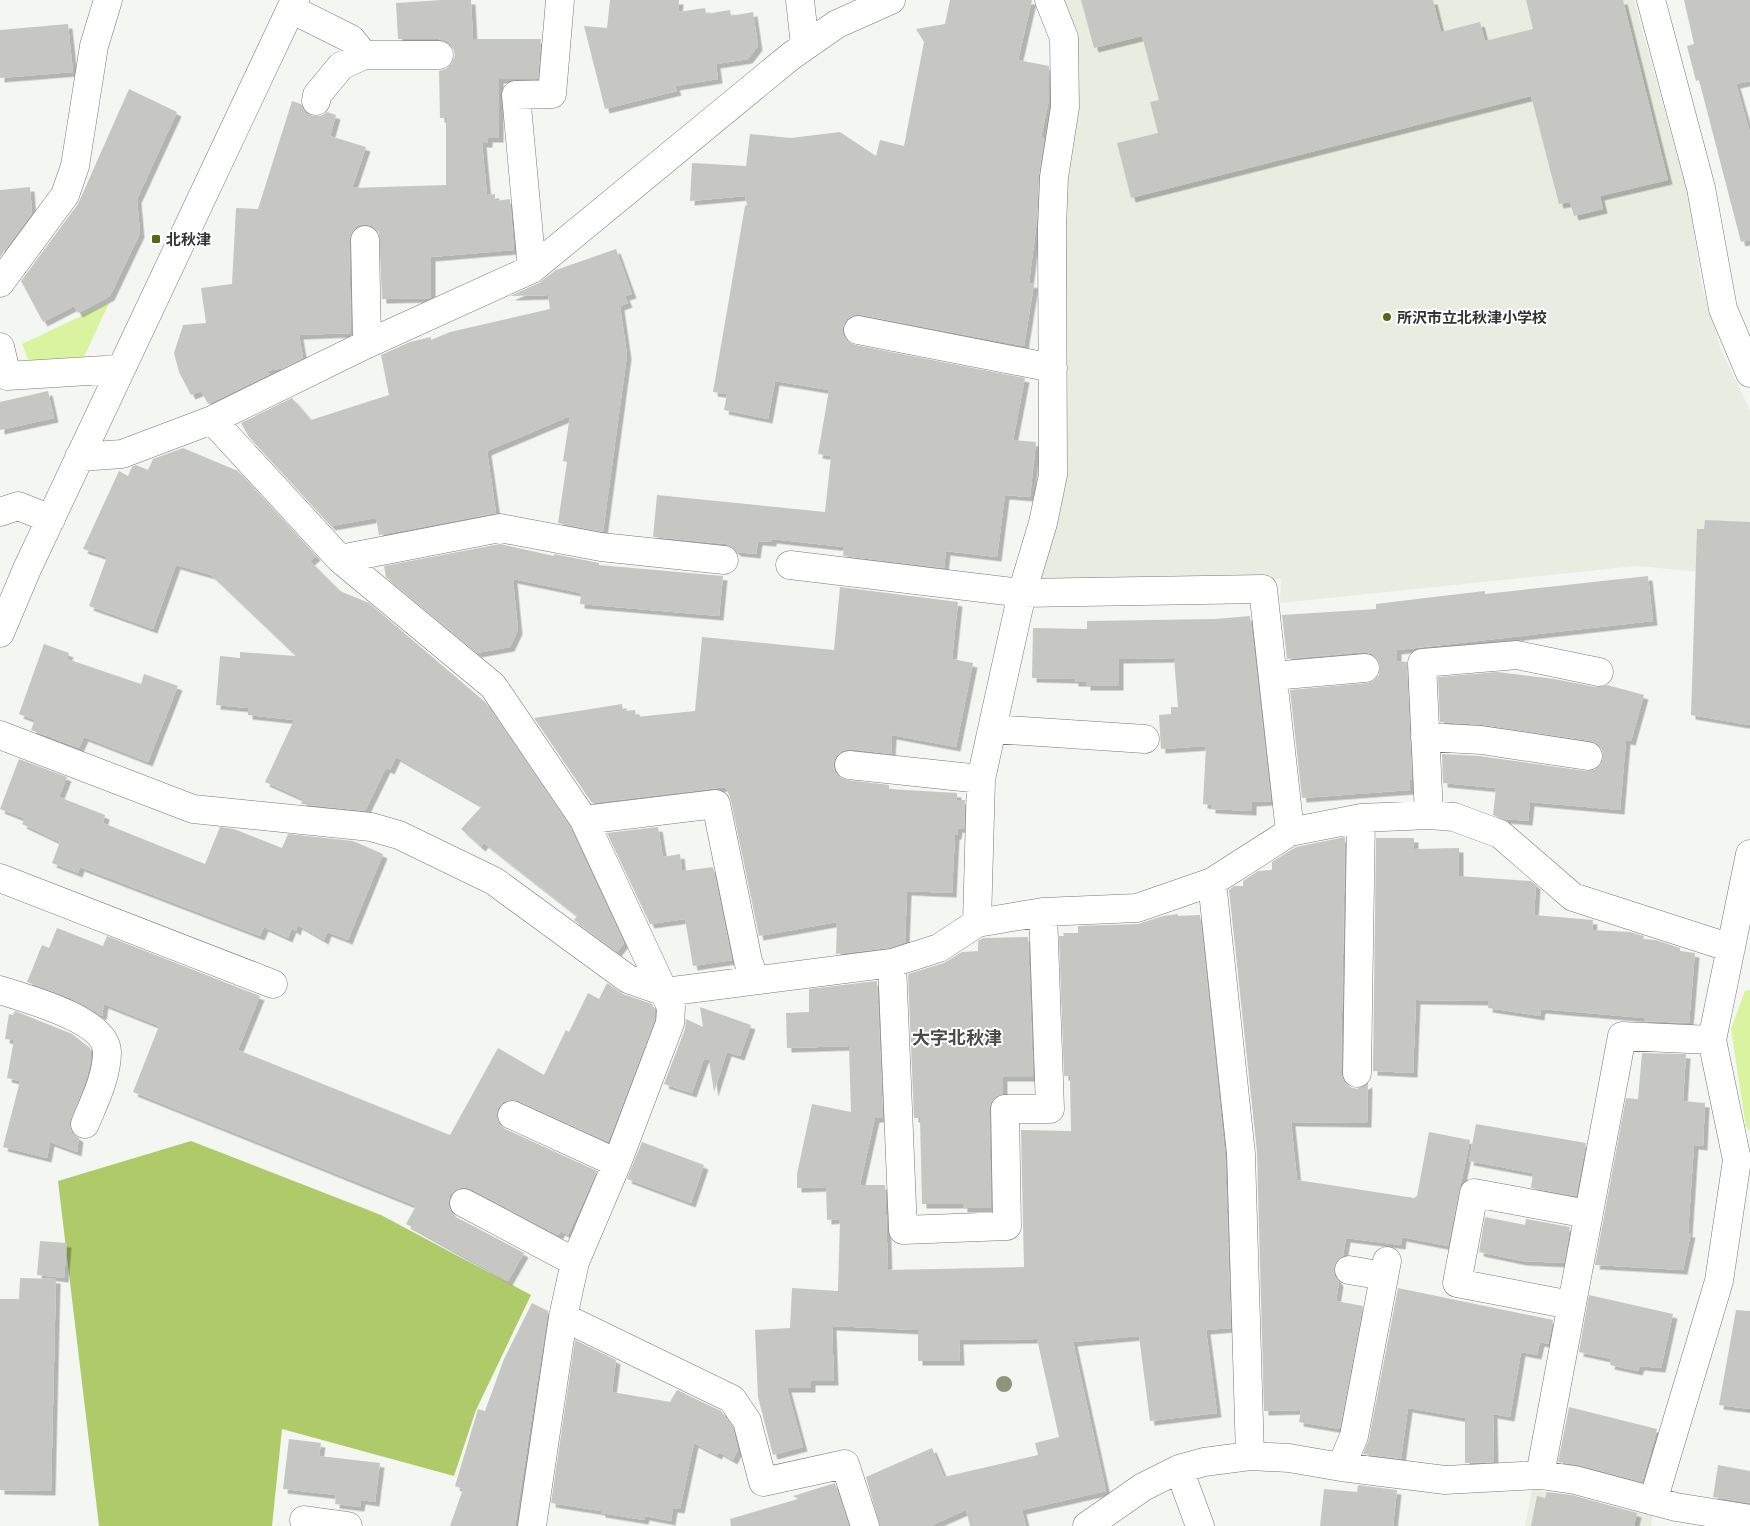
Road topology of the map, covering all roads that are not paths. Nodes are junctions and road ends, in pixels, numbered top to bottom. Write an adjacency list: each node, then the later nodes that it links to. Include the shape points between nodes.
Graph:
1 (108, 0): 14 (street, via 94,46 75,166 65,195)
2 (560, 0): 13 (street, via 552,94 516,95)
3 (800, 0): 8 (street)
4 (890, 0): 8 (street, via 837,24)
5 (1049, 0): 19 (street, via 1064,38 1065,107 1054,177)
6 (1651, 0): 18 (street, via 1701,188 1723,309)
7 (293, 5): 9 (street, via 351,39); 20 (street)
8 (805, 46): 13 (street)
9 (364, 55): 10 (street); 11 (street, via 341,66 317,95)
10 (439, 55)
11 (316, 101)
12 (365, 240): 16 (street)
13 (532, 269): 16 (street)
14 (0, 283)
15 (858, 330): 19 (street)
16 (366, 344): 21 (street)
17 (0, 347): 20 (street, via 7,376)
18 (1747, 359)
19 (1053, 368): 28 (street, via 1053,475 1043,523)
20 (121, 369): 22 (street)
21 (212, 420): 22 (street, via 122,454); 25 (street)
22 (80, 457): 24 (street)
23 (0, 512): 24 (street, via 18,506)
24 (51, 519): 29 (street)
25 (340, 559): 26 (street, via 500,528 601,547); 42 (street, via 493,686)
26 (724, 560)
27 (790, 565): 28 (street)
28 (1022, 593): 32 (street, via 1263,589); 33 (street)
29 (0, 633)
30 (1365, 668): 32 (street)
31 (1600, 672): 35 (street, via 1517,655 1422,663)
32 (1273, 676): 43 (street)
33 (992, 729): 36 (street); 39 (street)
34 (0, 735): 54 (street, via 194,809 371,827 399,835 494,881 628,979)
35 (1425, 737): 37 (street, via 1481,740); 40 (street)
36 (1144, 739)
37 (1588, 756)
38 (849, 765): 39 (street)
39 (981, 779): 48 (street)
40 (1428, 814): 41 (street); 49 (street, via 1454,817 1500,834 1574,897)
41 (1361, 818): 43 (street); 56 (street)
42 (584, 820): 51 (street, via 716,804 748,961); 54 (street)
43 (1290, 832): 46 (street)
44 (1750, 854): 49 (street)
45 (0, 878): 52 (street)
46 (1212, 882): 47 (street, via 1136,908); 67 (street, via 1241,1154)
47 (1043, 912): 48 (street); 50 (street, via 1050,1109 1005,1109 1007,1226 903,1230)
48 (977, 923): 50 (street, via 939,948)
49 (1730, 948): 55 (street)
50 (892, 963): 51 (street)
51 (755, 979): 54 (street)
52 (274, 984)
53 (0, 990): 58 (street, via 54,1007 97,1030 108,1050 102,1085)
54 (665, 992): 60 (street, via 671,1007 670,1023)
55 (1712, 1040): 59 (street); 62 (street, via 1622,1036)
56 (1357, 1073)
57 (512, 1115): 60 (street)
58 (84, 1124)
59 (1743, 1158): 71 (street, via 1719,1282)
60 (616, 1162): 63 (street)
61 (464, 1203): 63 (street)
62 (1588, 1214): 65 (street); 65 (street, via 1474,1193 1472,1202 1458,1283)
63 (575, 1262): 66 (street)
64 (1349, 1270): 68 (street, via 1386,1269 1354,1436)
65 (1571, 1305): 70 (street)
66 (563, 1317): 75 (street); 76 (street, via 732,1399 747,1421 763,1482 845,1464)
67 (1250, 1456): 68 (street, via 1289,1458); 69 (street)
68 (1341, 1467): 70 (street, via 1445,1480)
69 (1179, 1469): 77 (street, via 1143,1487); 78 (street)
70 (1540, 1475): 71 (street, via 1575,1480)
71 (1667, 1511): 72 (street)
72 (1750, 1519)
73 (304, 1520): 74 (street)
74 (348, 1526)
75 (532, 1526)
76 (865, 1526)
77 (1087, 1526)
78 (1200, 1526)

